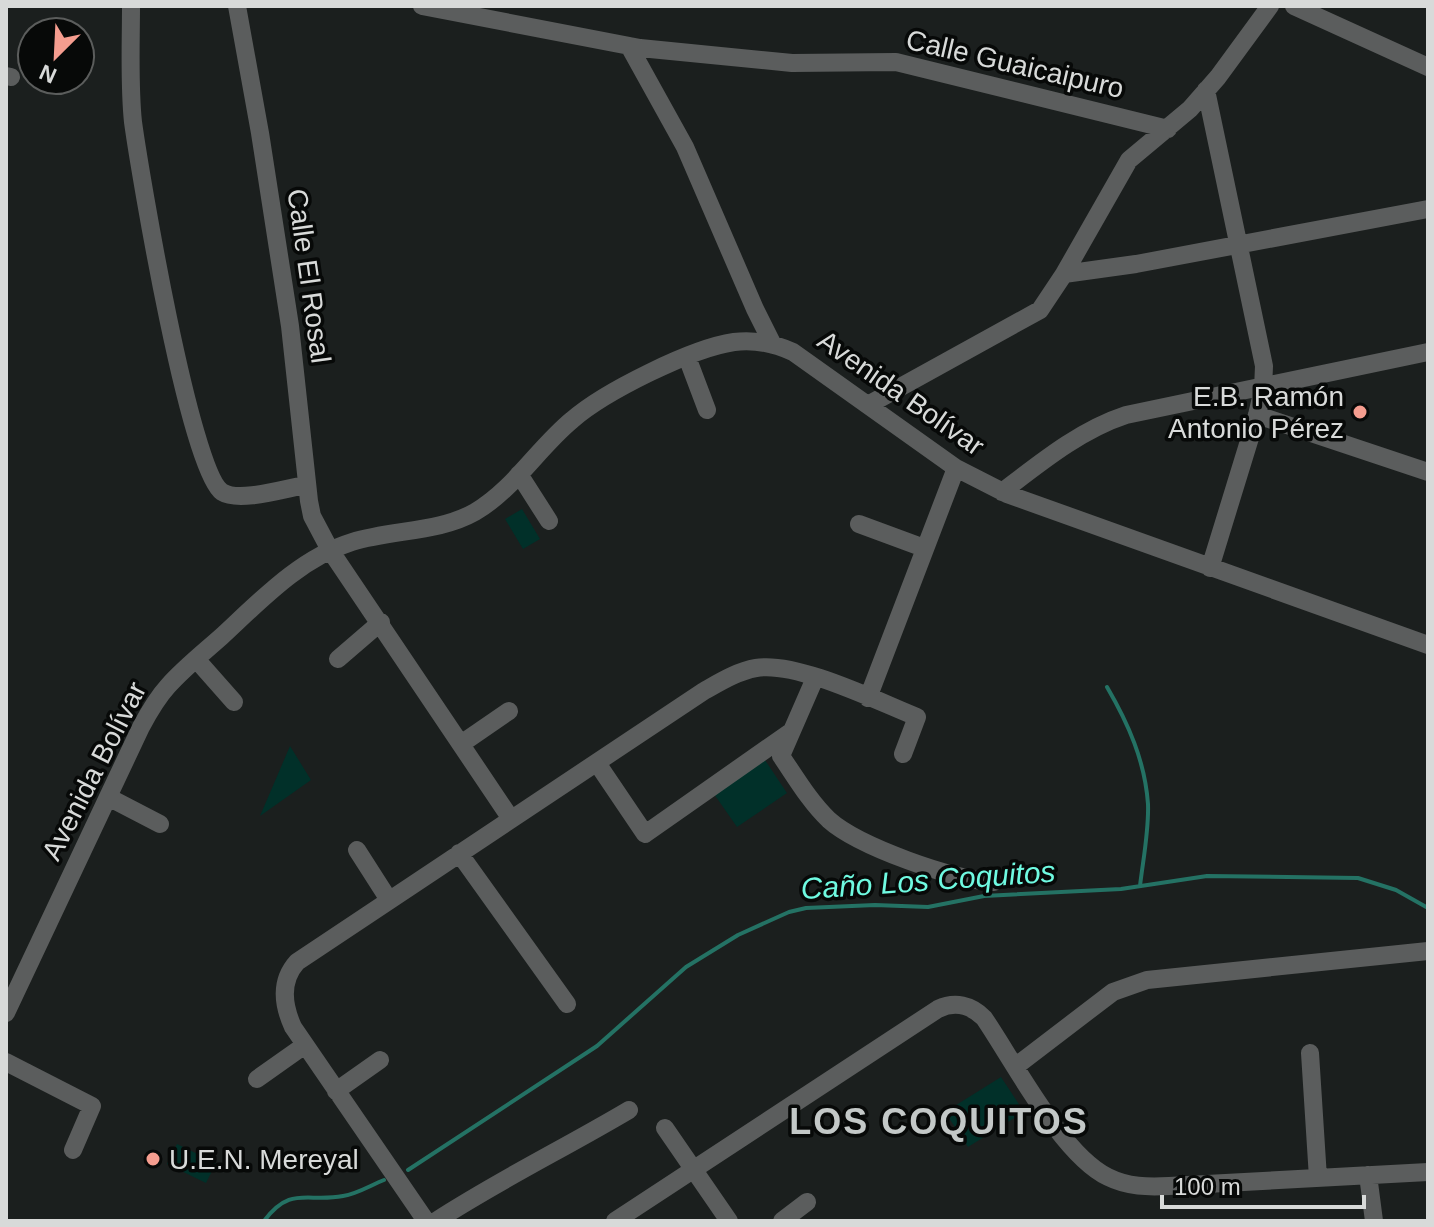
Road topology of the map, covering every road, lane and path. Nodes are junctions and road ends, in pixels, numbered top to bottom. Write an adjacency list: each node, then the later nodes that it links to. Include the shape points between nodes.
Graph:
1 (131, 6): 24 (street, via 138,149 168,328 205,459 218,488 235,496)
2 (237, 6): 24 (street, Calle El Rosal, via 290,326)
3 (422, 6): 6 (street, Calle Guaicaipuro)
4 (1270, 6): 9 (street)
5 (1294, 6): 8 (street)
6 (629, 46): 10 (street, Calle Guaicaipuro, via 792,63 896,62); 14 (street, via 685,147)
7 (1428, 46): 8 (street)
8 (1422, 64)
9 (1206, 90): 10 (street); 12 (street)
10 (1168, 129): 13 (street, via 1129,160)
11 (1428, 209): 12 (street)
12 (1238, 244): 13 (street); 17 (street)
13 (1064, 274): 18 (street, via 1031,317)
14 (773, 345): 16 (street, Avenida Bolívar, via 736,342); 18 (street, Avenida Bolívar, via 811,363)
15 (1428, 352): 17 (street)
16 (687, 357): 19 (street); 23 (street, Avenida Bolívar, via 585,409)
17 (1264, 385): 20 (street); 25 (street, via 1117,418 1051,455)
18 (868, 405): 21 (street, Avenida Bolívar)
19 (707, 410)
20 (1257, 415): 22 (street); 30 (street)
21 (956, 468): 25 (street, Avenida Bolívar); 28 (street)
22 (1428, 472)
23 (519, 474): 26 (street); 29 (street, Avenida Bolívar, via 491,500 456,521)
24 (306, 485): 29 (street, Calle El Rosal, via 312,516)
25 (1002, 492): 30 (street, Avenida Bolívar)
26 (549, 521)
27 (859, 524): 28 (street)
28 (924, 548): 36 (street)
29 (330, 550): 31 (street, Calle El Rosal); 33 (street, Avenida Bolívar, via 292,574)
30 (1210, 568): 32 (street, Avenida Bolívar)
31 (381, 622): 34 (street); 40 (street, Calle El Rosal)
32 (1428, 645)
33 (196, 659): 37 (street); 43 (street, Avenida Bolívar, via 150,710)
34 (338, 659)
35 (815, 678): 36 (street); 39 (street); 42 (street, via 777,668 744,671 704,691)
36 (868, 698): 41 (street, via 917,717)
37 (234, 702)
38 (509, 711): 40 (street)
39 (792, 732): 42 (street, via 645,834); 48 (street, via 781,756 832,823 949,873)
40 (461, 744): 44 (street, Calle El Rosal)
41 (903, 754)
42 (597, 763): 44 (street)
43 (108, 797): 45 (street); 52 (street, Avenida Bolívar)
44 (511, 819): 47 (street)
45 (160, 824)
46 (357, 850): 49 (street)
47 (459, 853): 49 (street); 51 (street)
48 (994, 882)
49 (389, 900): 53 (street, via 306,955 290,972 285,1003)
50 (1428, 951): 57 (street, via 1147,980 1113,992)
51 (567, 1004)
52 (6, 1013)
53 (305, 1045): 58 (street); 59 (street)
54 (1310, 1053): 66 (street)
55 (380, 1060): 59 (street)
56 (6, 1062): 62 (street, via 92,1106)
57 (1016, 1066): 63 (street, via 979,1013 963,1005 946,1005); 66 (street, via 1075,1153 1119,1182 1143,1187)
58 (257, 1079)
59 (336, 1091): 68 (street)
60 (629, 1110): 68 (street)
61 (665, 1128): 63 (street)
62 (73, 1150)
63 (693, 1169): 69 (street); 70 (street)
64 (1428, 1172): 65 (street)
65 (1368, 1175): 66 (street); 72 (street)
66 (1318, 1178)
67 (807, 1202): 71 (street)
68 (426, 1220)
69 (615, 1221)
70 (729, 1221)
71 (782, 1221)
72 (1374, 1221)

